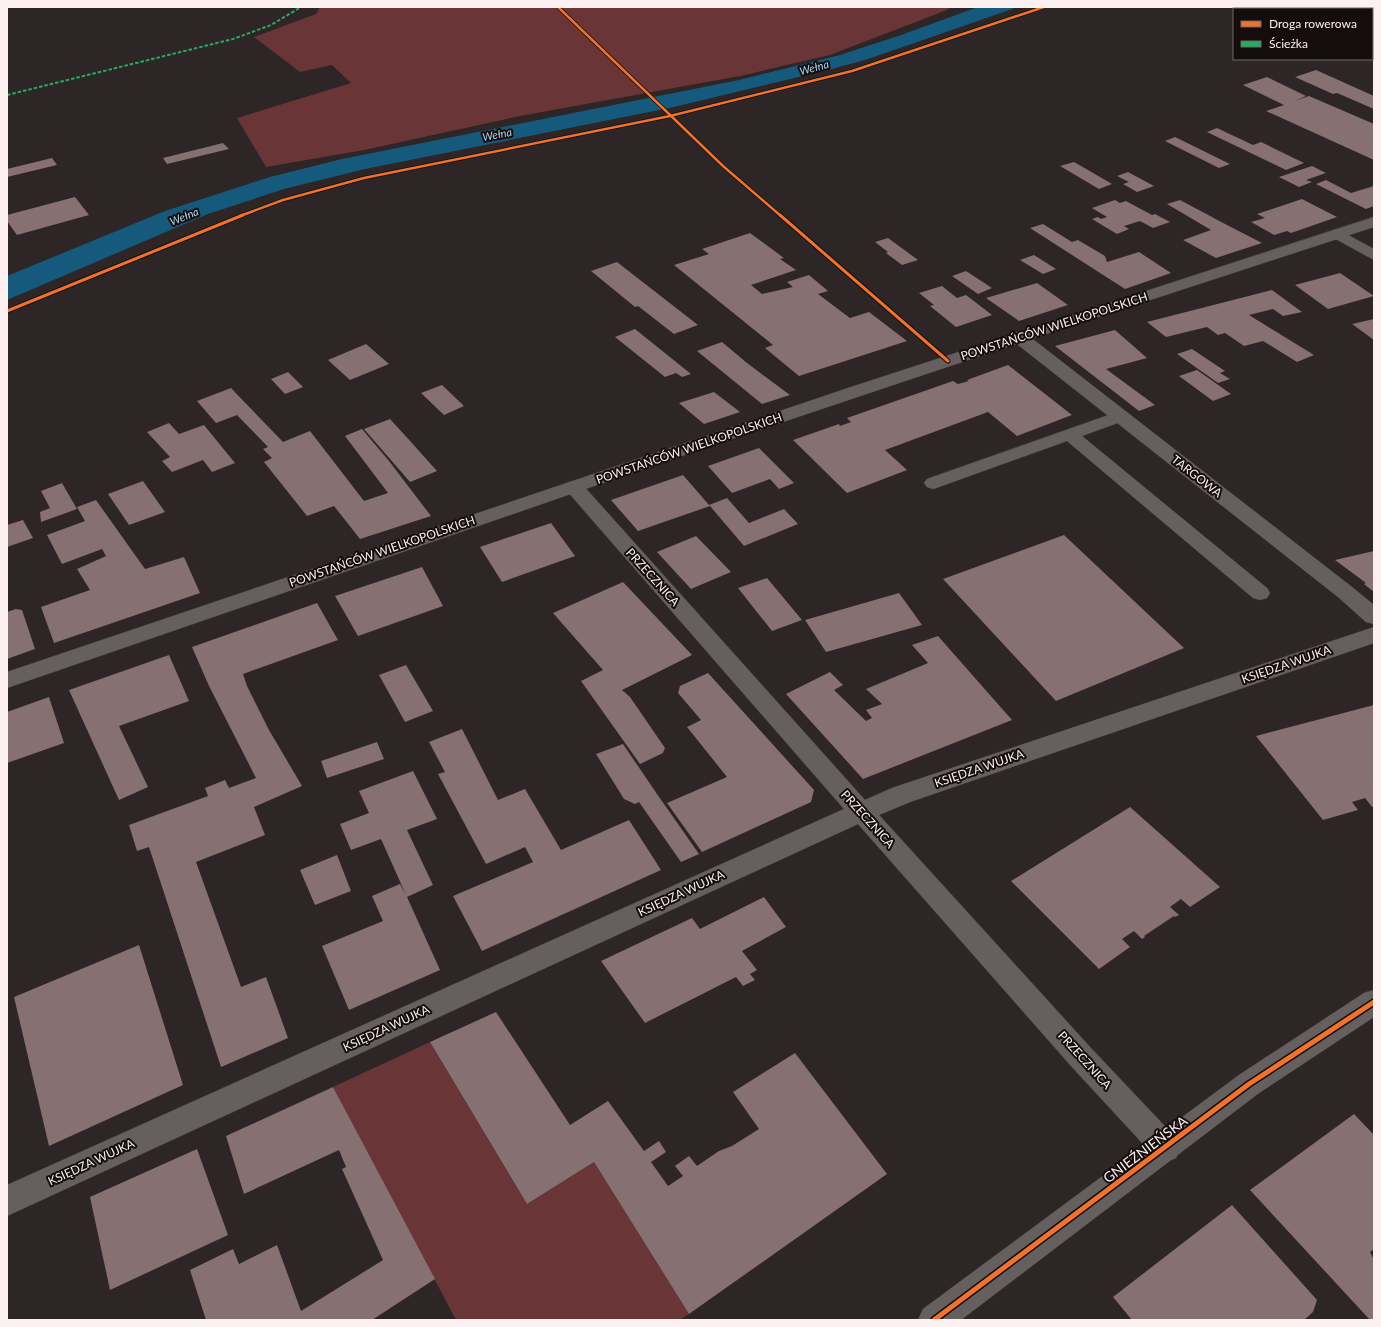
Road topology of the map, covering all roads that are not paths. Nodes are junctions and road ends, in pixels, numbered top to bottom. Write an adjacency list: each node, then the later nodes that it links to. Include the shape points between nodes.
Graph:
1 (1374, 222): 2 (street, POWSTAŃCÓW WIELKOPOLSKICH)
2 (1337, 234): 3 (street); 4 (street, POWSTAŃCÓW WIELKOPOLSKICH)
3 (1374, 255)
4 (1019, 337): 5 (street, TARGOWA); 8 (street, POWSTAŃCÓW WIELKOPOLSKICH)
5 (1120, 416): 6 (lane); 10 (street, TARGOWA)
6 (1069, 434): 7 (lane); 9 (lane)
7 (933, 483)
8 (574, 487): 12 (street, POWSTAŃCÓW WIELKOPOLSKICH); 13 (street, PRZECZNICA)
9 (1260, 593)
10 (1374, 617)
11 (1374, 634): 13 (street, KSIĘDZA WUJKA, via 901,794)
12 (7, 680)
13 (861, 811): 15 (street, PRZECZNICA); 16 (street, KSIĘDZA WUJKA)
14 (1374, 1002): 15 (street, GNIEŹNIEŃSKA, via 1250,1084)
15 (1166, 1148): 17 (street, GNIEŹNIEŃSKA)
16 (7, 1201)
17 (934, 1320)

